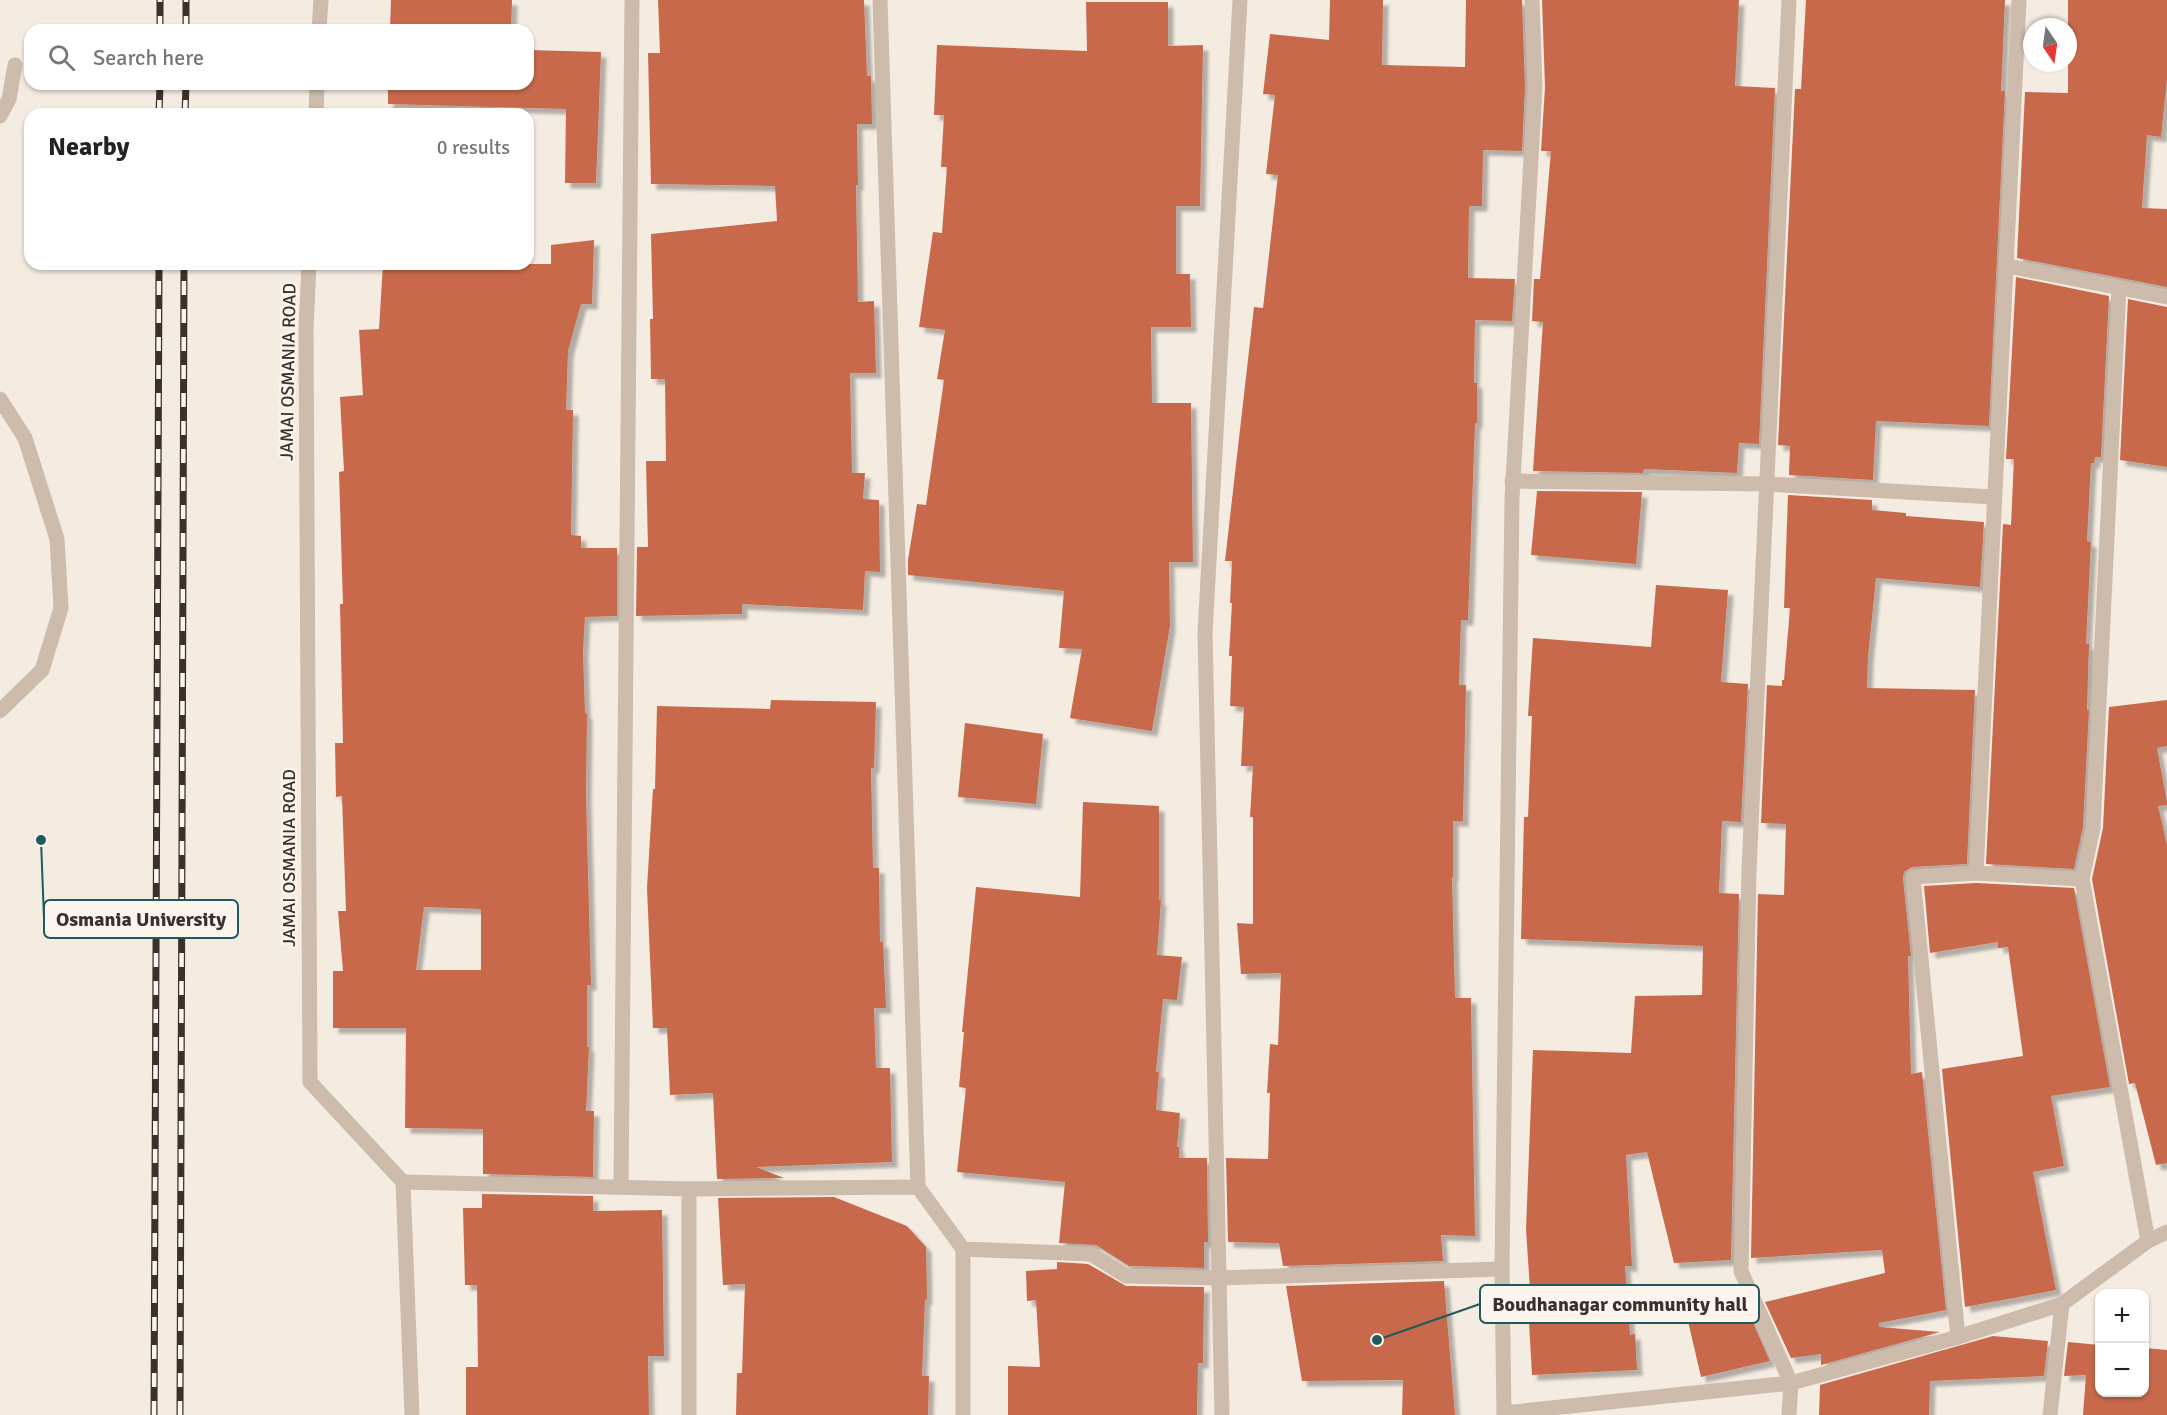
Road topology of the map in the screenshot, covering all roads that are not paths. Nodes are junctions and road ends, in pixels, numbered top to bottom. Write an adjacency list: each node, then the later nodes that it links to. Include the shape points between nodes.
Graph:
1 (321, 0): 8 (street)
2 (632, 0): 25 (street)
3 (880, 0): 26 (street)
4 (1240, 0): 32 (street, via 1205,633)
5 (1532, 0): 18 (street, via 1535,87)
6 (1789, 0): 19 (street)
7 (2019, 0): 13 (street)
8 (319, 24)
9 (15, 65): 12 (street, via 9,99)
10 (317, 90): 11 (street)
11 (316, 108)
12 (0, 116)
13 (2008, 266): 15 (street); 20 (street)
14 (309, 270): 24 (street, JAMAI OSMANIA ROAD, via 310,1082)
15 (2119, 288): 16 (street); 23 (street, via 2093,828)
16 (2167, 297)
17 (0, 399): 21 (street, via 25,438 57,539 61,608 42,670)
18 (1512, 482): 19 (street); 31 (street)
19 (1767, 484): 20 (street); 35 (street, via 1749,870 1741,1271)
20 (1993, 497): 22 (street)
21 (0, 711)
22 (1976, 873): 23 (street); 34 (street, via 1913,877)
23 (2082, 879): 29 (street)
24 (402, 1182): 25 (street); 37 (street)
25 (621, 1187): 27 (street)
26 (918, 1187): 27 (street); 30 (street)
27 (689, 1189): 38 (street)
28 (2167, 1232): 29 (street)
29 (2148, 1241): 33 (street)
30 (963, 1249): 32 (street, via 1091,1254 1125,1276); 39 (street)
31 (1502, 1269): 32 (street); 36 (street)
32 (1219, 1278): 40 (street)
33 (2062, 1304): 34 (street); 42 (street)
34 (1958, 1337): 35 (street)
35 (1791, 1383): 36 (street); 41 (street)
36 (1504, 1414)
37 (412, 1415)
38 (689, 1415)
39 (963, 1415)
40 (1221, 1415)
41 (1789, 1415)
42 (2050, 1415)

